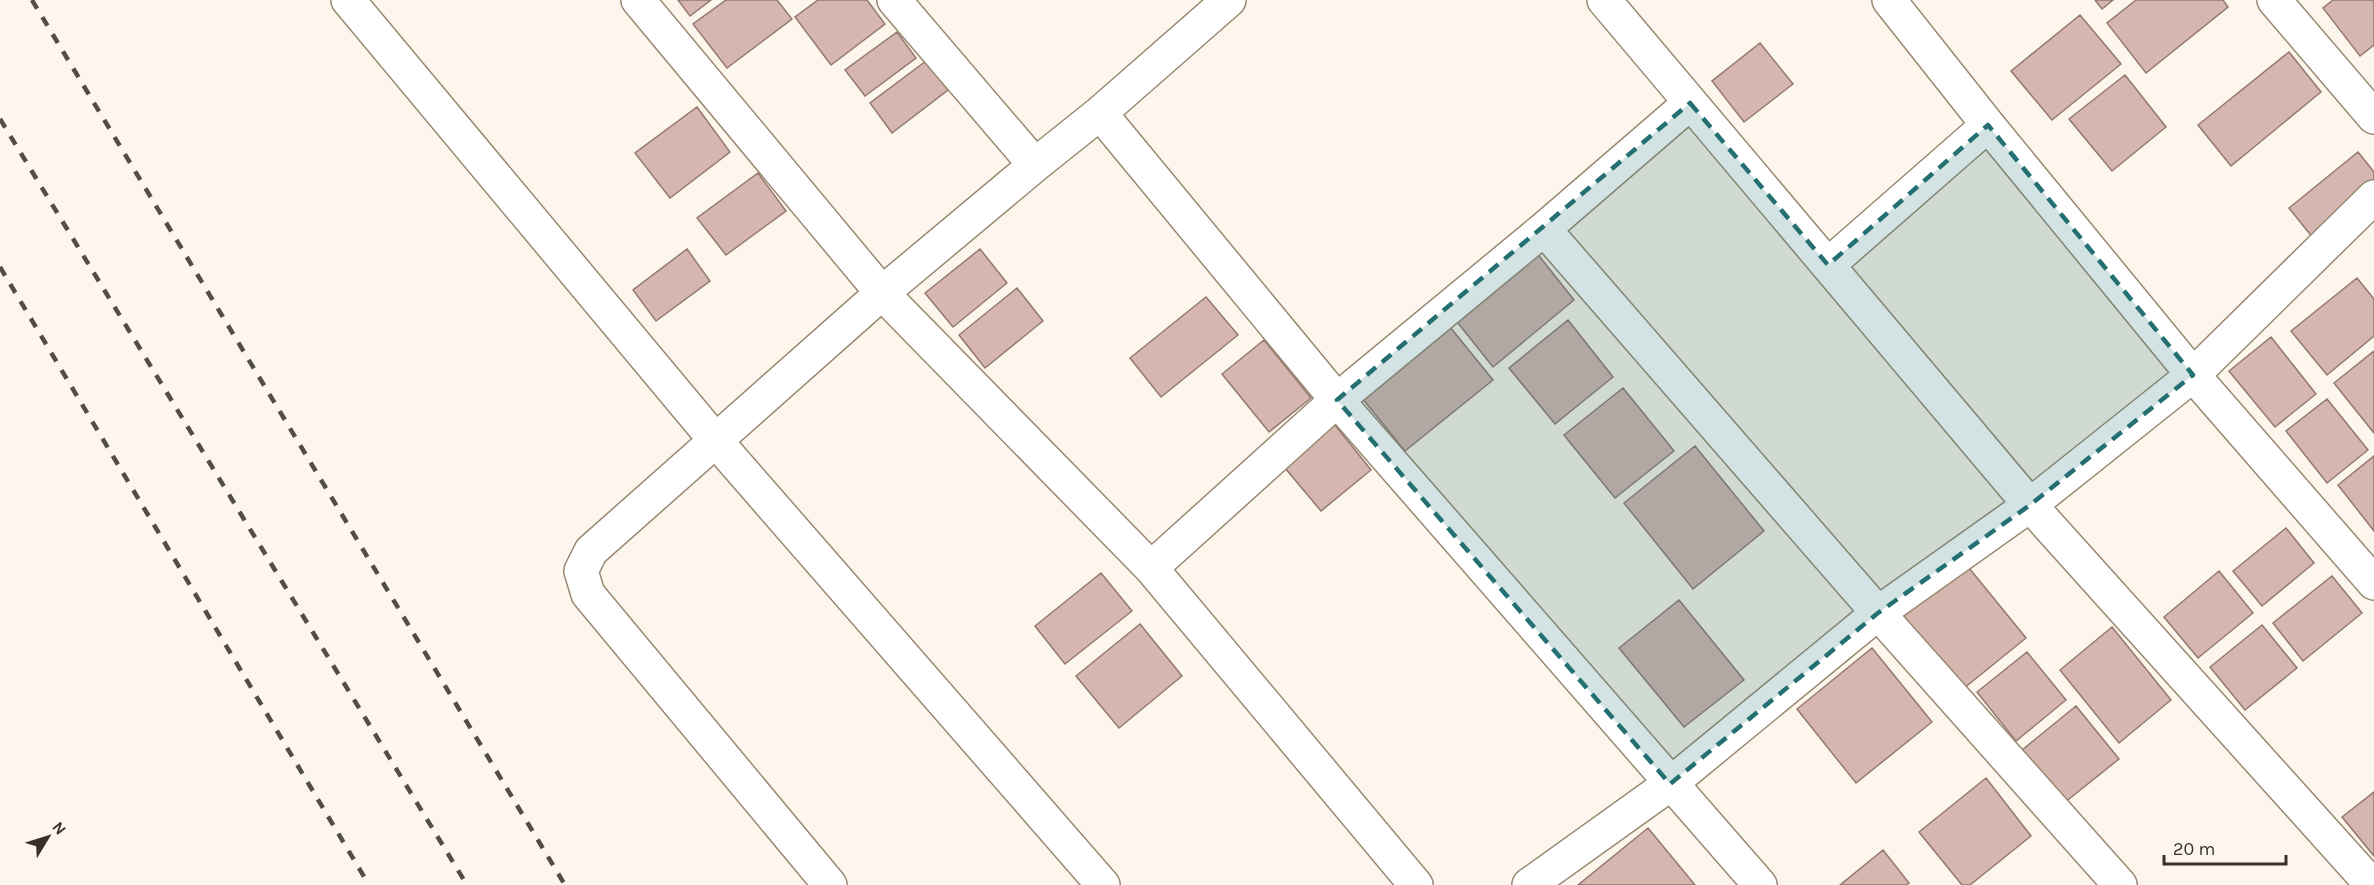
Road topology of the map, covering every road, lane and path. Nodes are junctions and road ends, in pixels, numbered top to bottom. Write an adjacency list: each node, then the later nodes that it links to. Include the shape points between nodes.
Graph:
1 (348, 0): 19 (street)
2 (638, 0): 16 (street)
3 (894, 0): 12 (street)
4 (1229, 0): 9 (street)
5 (1604, 0): 8 (street)
6 (1890, 0): 11 (street)
7 (2274, 0): 10 (street)
8 (1690, 103): 14 (street); 15 (street)
9 (1100, 113): 12 (street); 18 (street)
10 (2374, 117)
11 (1988, 125): 15 (street); 17 (street)
12 (1035, 165): 16 (street)
13 (2371, 205): 17 (street)
14 (1544, 229): 18 (street); 23 (street)
15 (1828, 265): 20 (street)
16 (882, 293): 19 (street); 21 (street)
17 (2193, 375): 20 (street); 22 (street)
18 (1337, 400): 21 (street); 24 (street)
19 (716, 441): 25 (street, via 591,551 581,571 588,594); 26 (street)
20 (2030, 505): 23 (street); 31 (street)
21 (1151, 568): 27 (street)
22 (2374, 583)
23 (1878, 613): 24 (street); 30 (street)
24 (1670, 784): 28 (street); 29 (street)
25 (830, 885)
26 (1103, 885)
27 (1416, 885)
28 (1528, 885)
29 (1760, 885)
30 (2120, 885)
31 (2372, 885)

